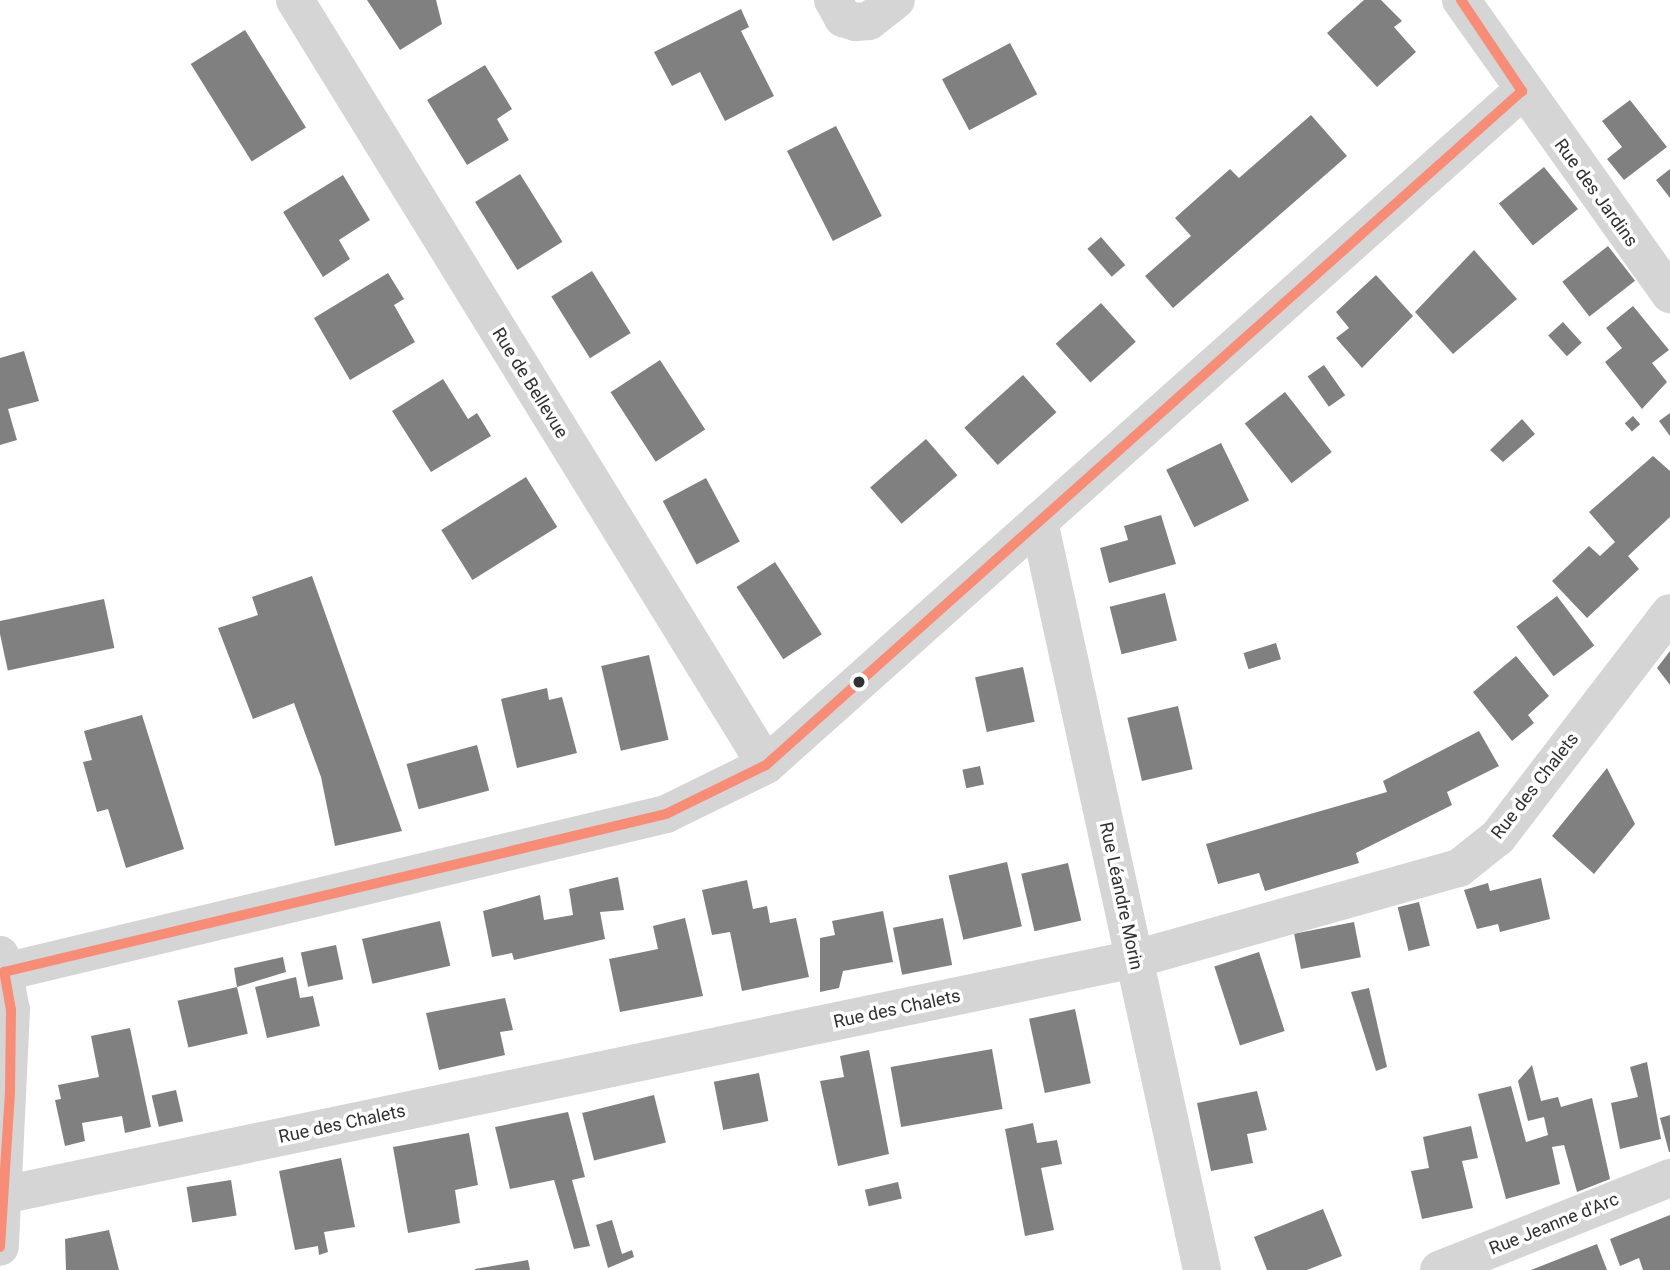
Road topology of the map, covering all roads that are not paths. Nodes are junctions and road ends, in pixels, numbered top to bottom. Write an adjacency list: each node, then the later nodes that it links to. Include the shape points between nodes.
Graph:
1 (295, 0): 9 (street, Rue de Bellevue)
2 (834, 0): 3 (street, via 843,18 855,22 869,21)
3 (896, 0)
4 (1461, 0): 5 (street, Rue des Jardins)
5 (1522, 91): 6 (street, Rue des Jardins); 7 (street)
6 (1670, 294)
7 (1039, 522): 9 (street); 10 (street, Rue Léandre Morin)
8 (1670, 613): 10 (street, Rue des Chalets, via 1498,837 1459,868)
9 (765, 765): 11 (street, via 666,814)
10 (1135, 958): 13 (street, Rue des Chalets); 15 (street, Rue Léandre Morin)
11 (1, 967): 13 (street, via 11,1010)
12 (1670, 1178): 16 (street, Rue Jeanne d'Arc)
13 (3, 1195): 14 (street)
14 (0, 1247)
15 (1202, 1270)
16 (1439, 1270)

